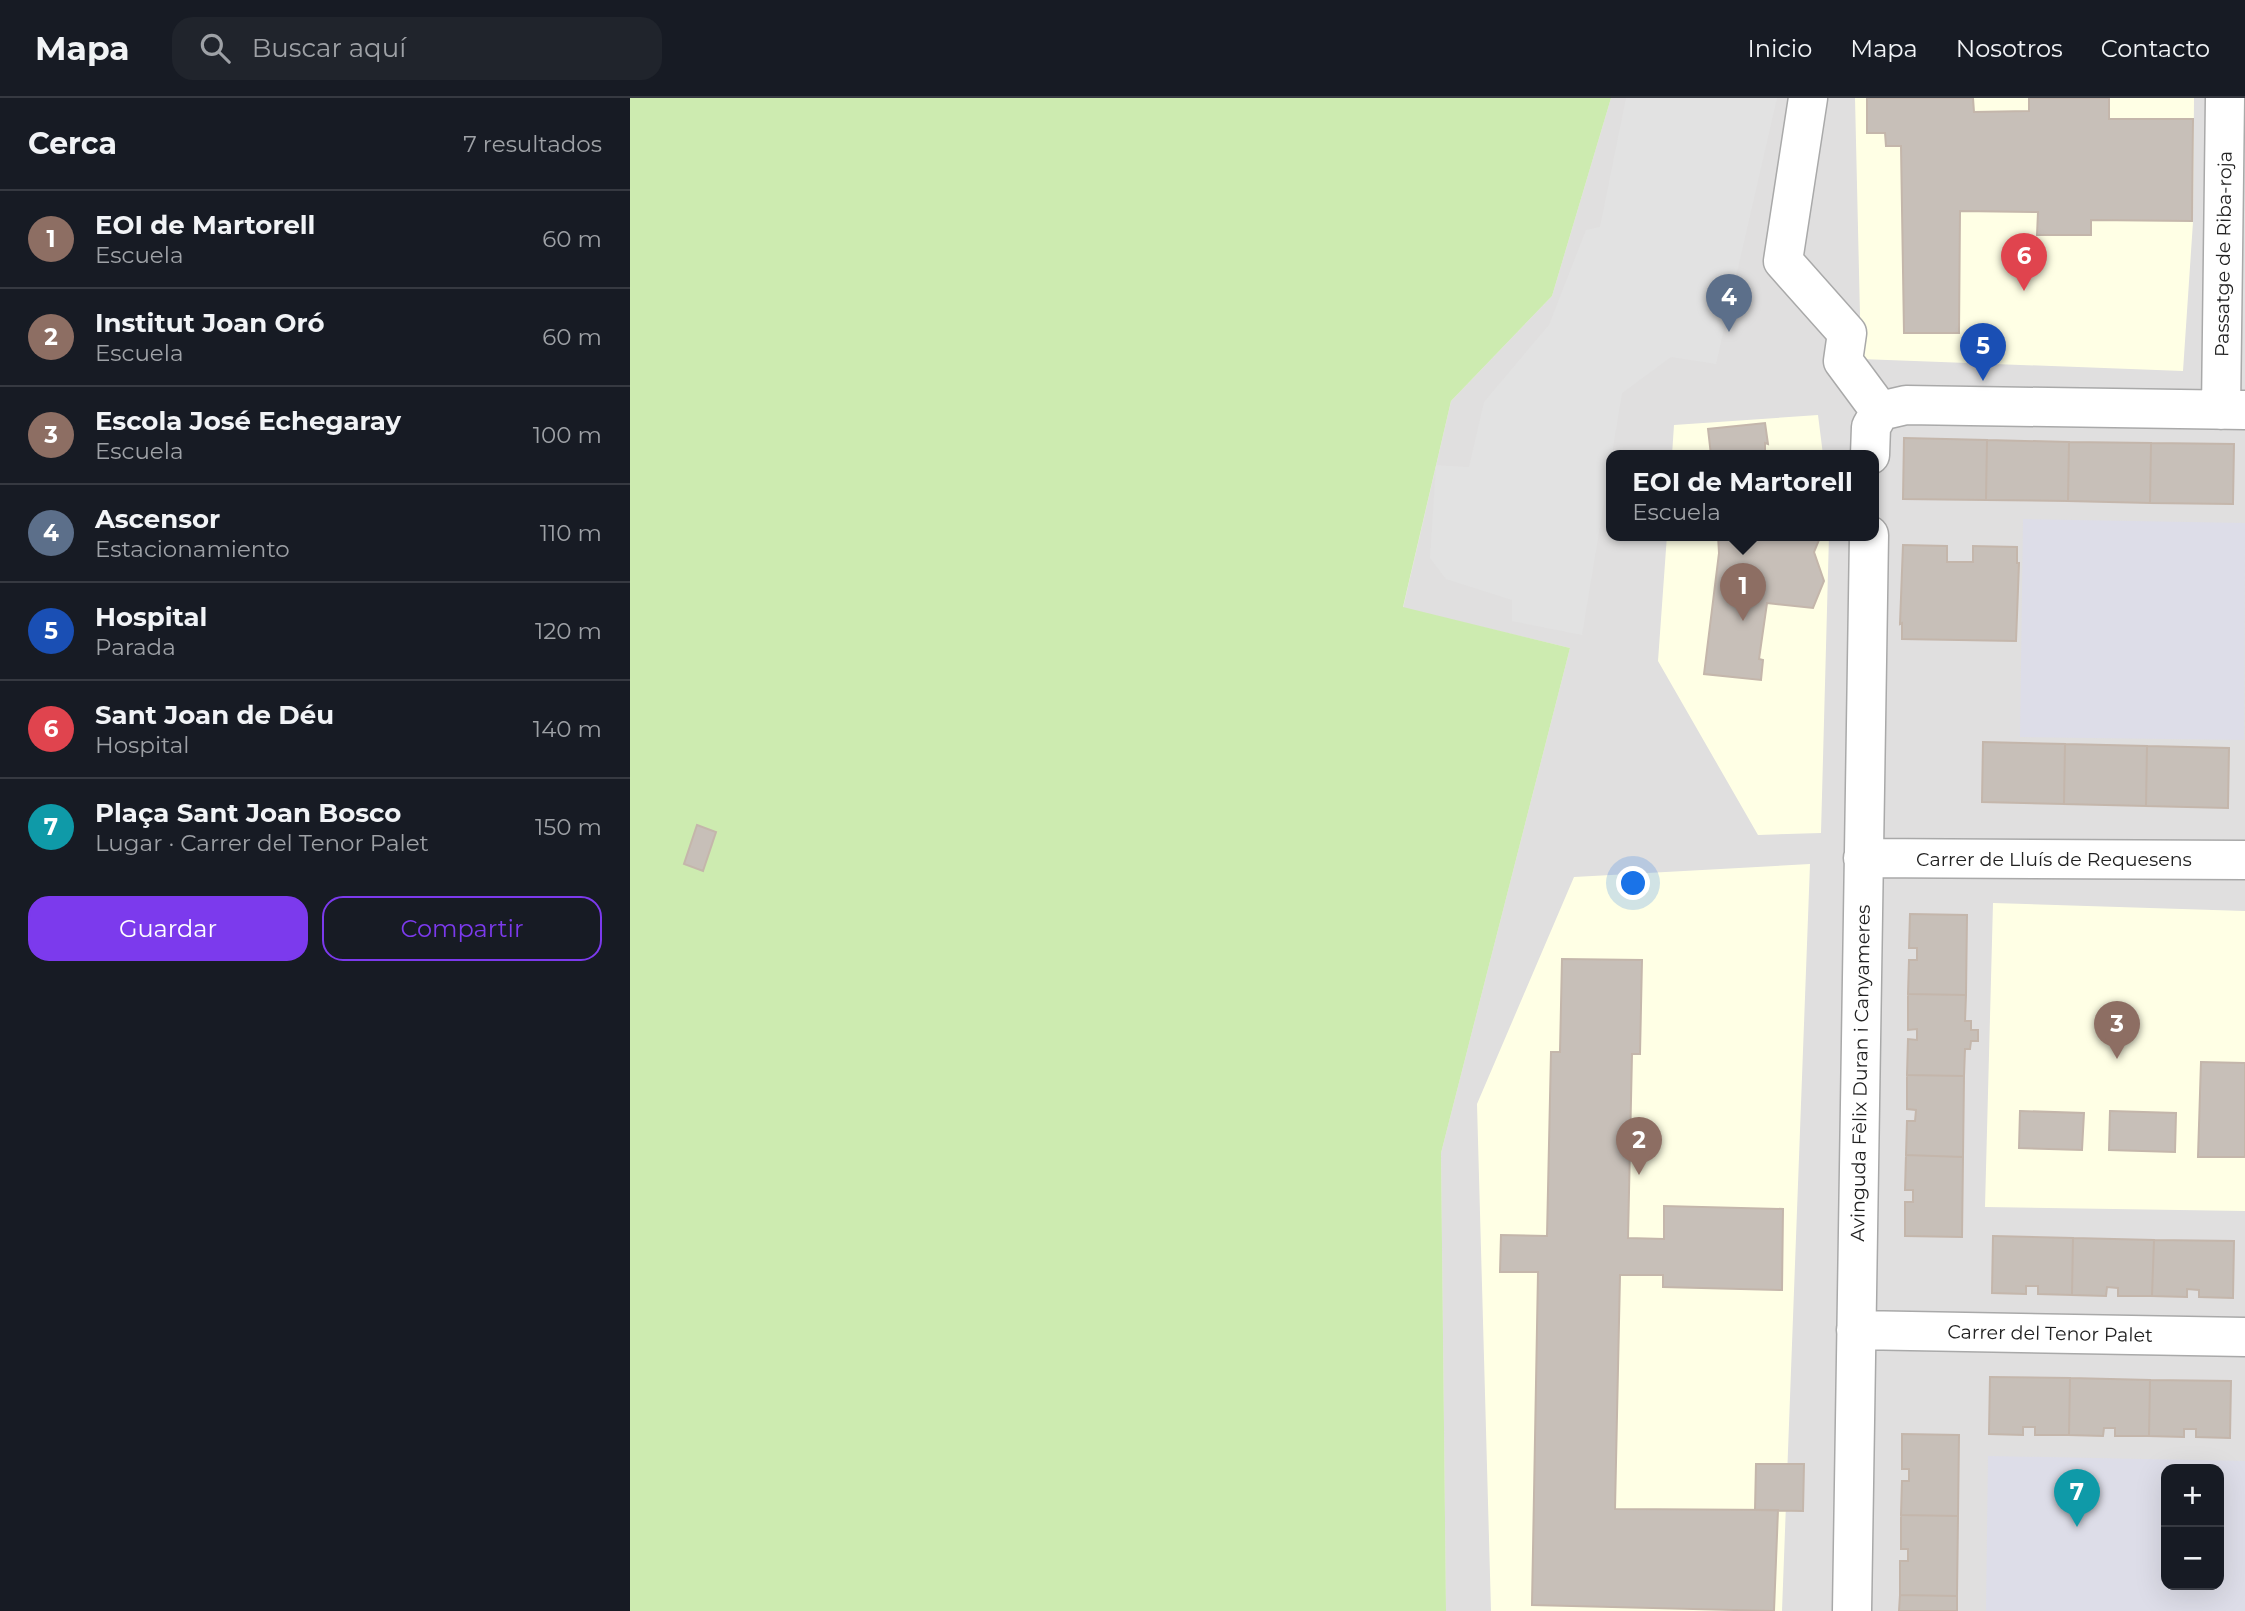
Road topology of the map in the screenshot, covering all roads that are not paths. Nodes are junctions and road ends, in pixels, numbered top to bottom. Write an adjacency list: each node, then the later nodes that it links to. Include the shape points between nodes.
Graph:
1 (1808, 98): 4 (street, via 1783,261 1847,333 1843,361)
2 (2225, 98): 3 (street, Passatge de Riba-roja)
3 (2233, 410): 4 (street, via 1906,405)
4 (1880, 411): 5 (street, via 1871,426)
5 (1870, 450)
6 (1869, 541): 7 (street, Avinguda Fèlix Duran i Canyameres)
7 (1863, 858): 8 (street, Carrer de Lluís de Requesens); 9 (street, Avinguda Fèlix Duran i Canyameres)
8 (2245, 860)
9 (1856, 1330): 10 (street, Carrer del Tenor Palet); 11 (street, Avinguda Fèlix Duran i Canyameres)
10 (2245, 1337)
11 (1852, 1611)

